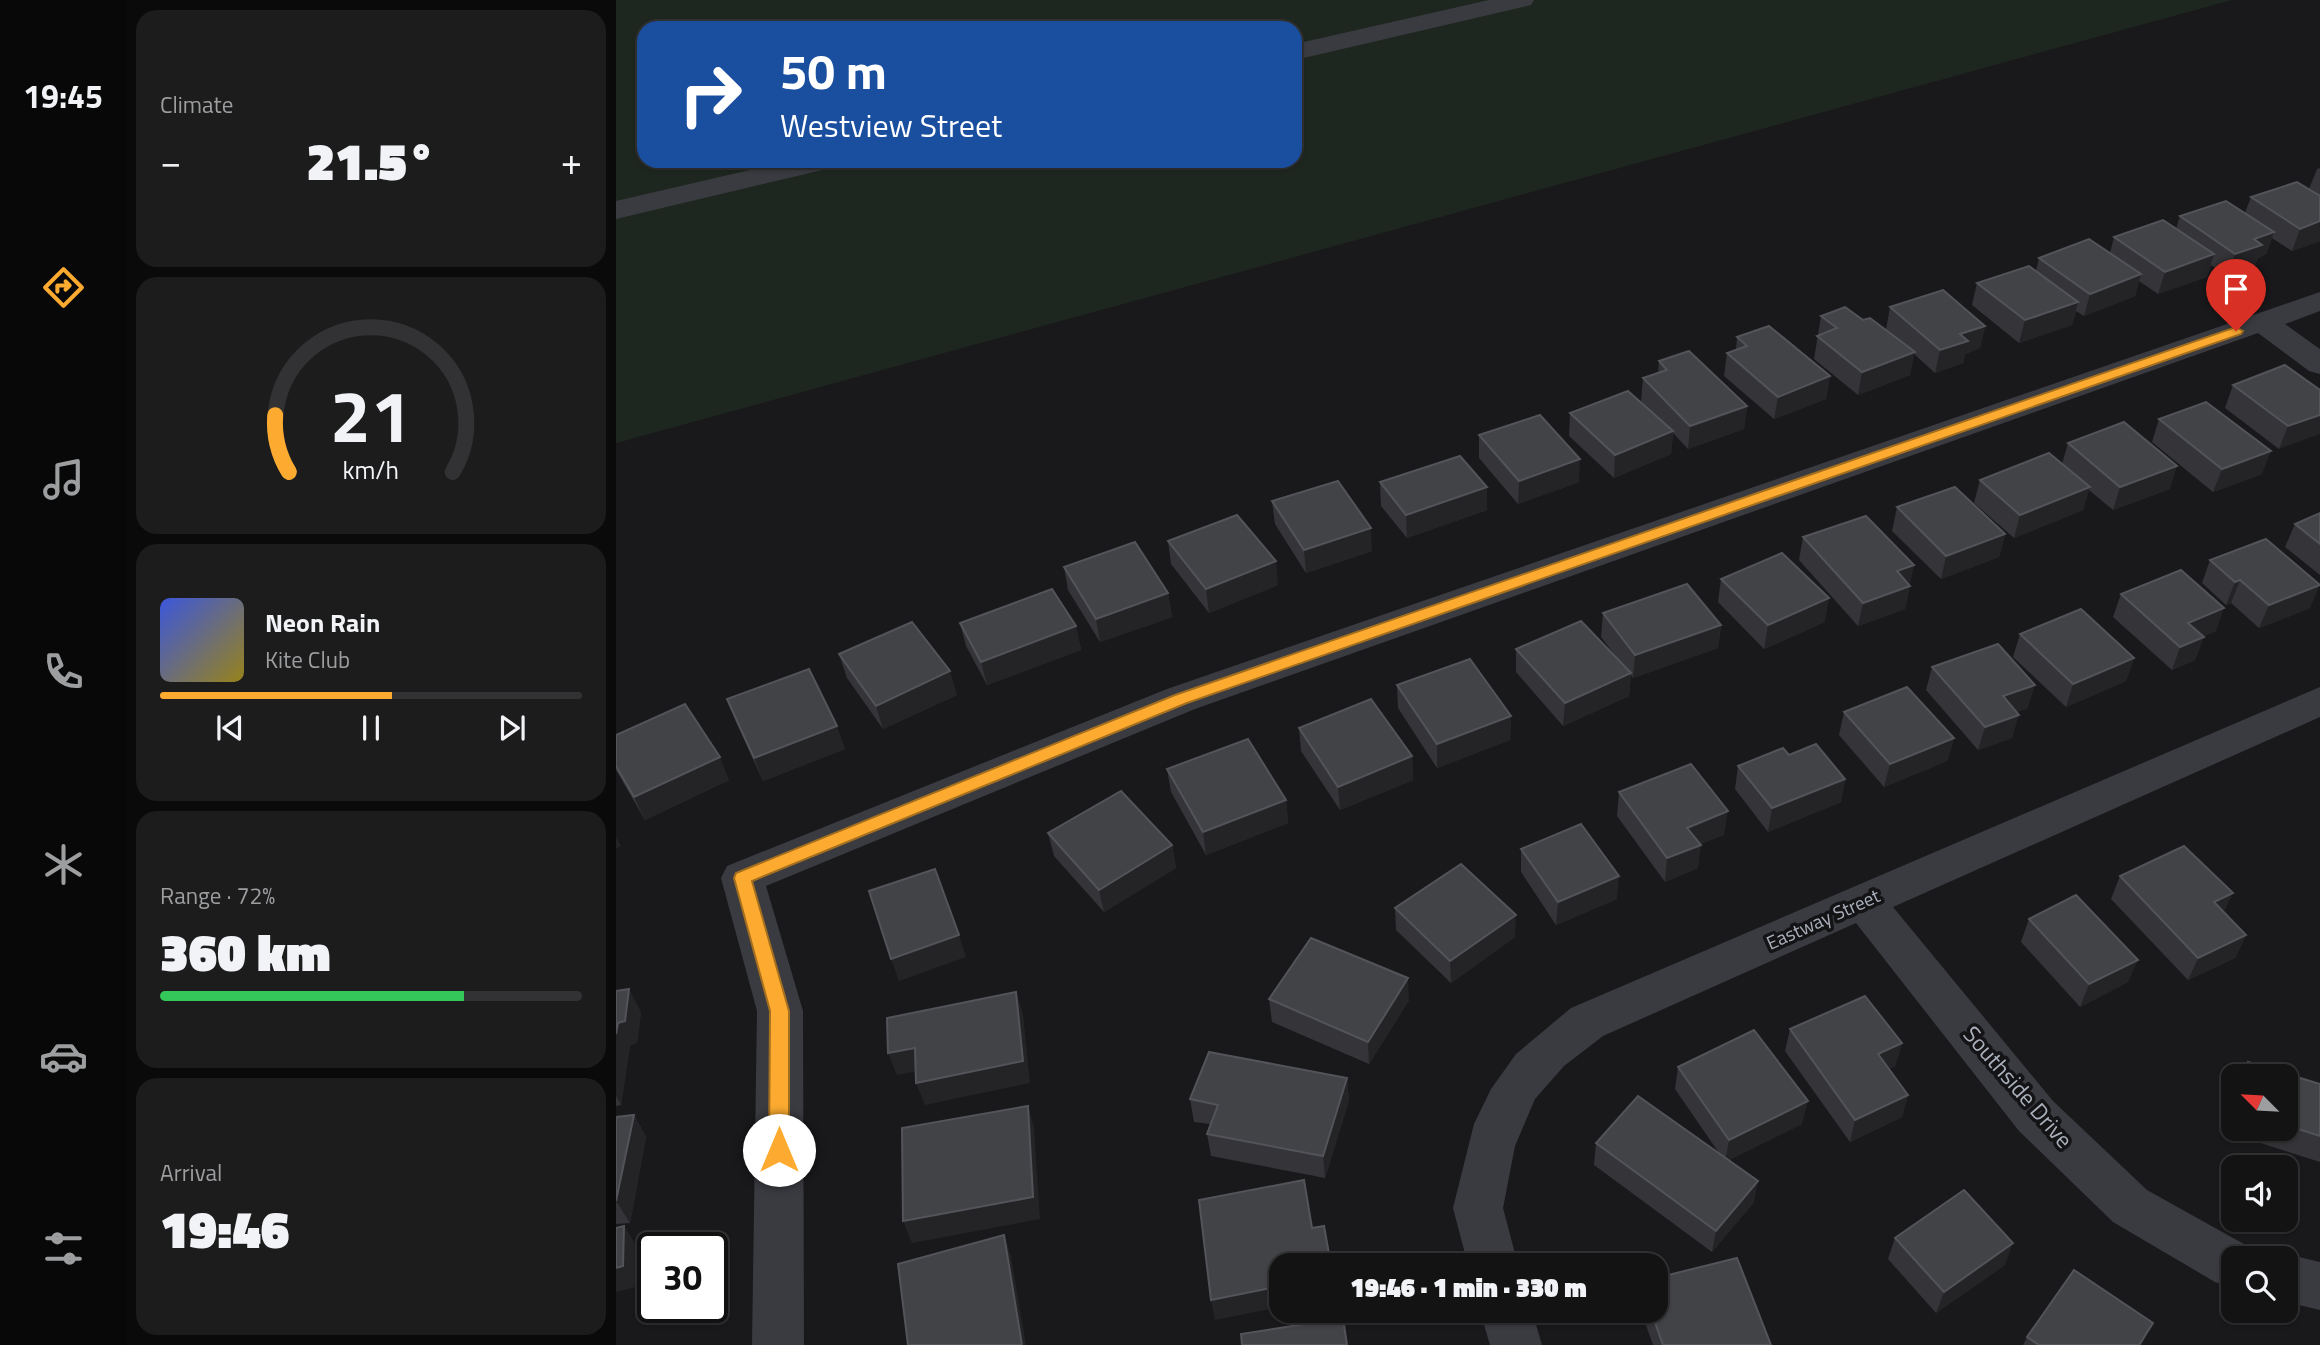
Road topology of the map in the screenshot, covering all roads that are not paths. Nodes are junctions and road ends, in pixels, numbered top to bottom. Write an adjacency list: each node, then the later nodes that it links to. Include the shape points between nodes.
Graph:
1 (1522, 0): 2 (street)
2 (1302, 50)
3 (795, 168): 4 (street)
4 (616, 210)
5 (2320, 301): 6 (street)
6 (2262, 322): 7 (street); 15 (street, via 1181,699 742,878 780,1011)
7 (2320, 364)
8 (2320, 701): 9 (street, Eastway Street)
9 (1864, 902): 10 (street, Eastway Street, via 1587,1022 1554,1044 1529,1069 1510,1098 1491,1142 1478,1210); 11 (street, Southside Drive, via 2036,1116 2130,1206)
10 (1490, 1253)
11 (2221, 1258)
12 (2298, 1281): 13 (street)
13 (2320, 1286)
14 (1510, 1323): 16 (street)
15 (778, 1345)
16 (1516, 1345)

